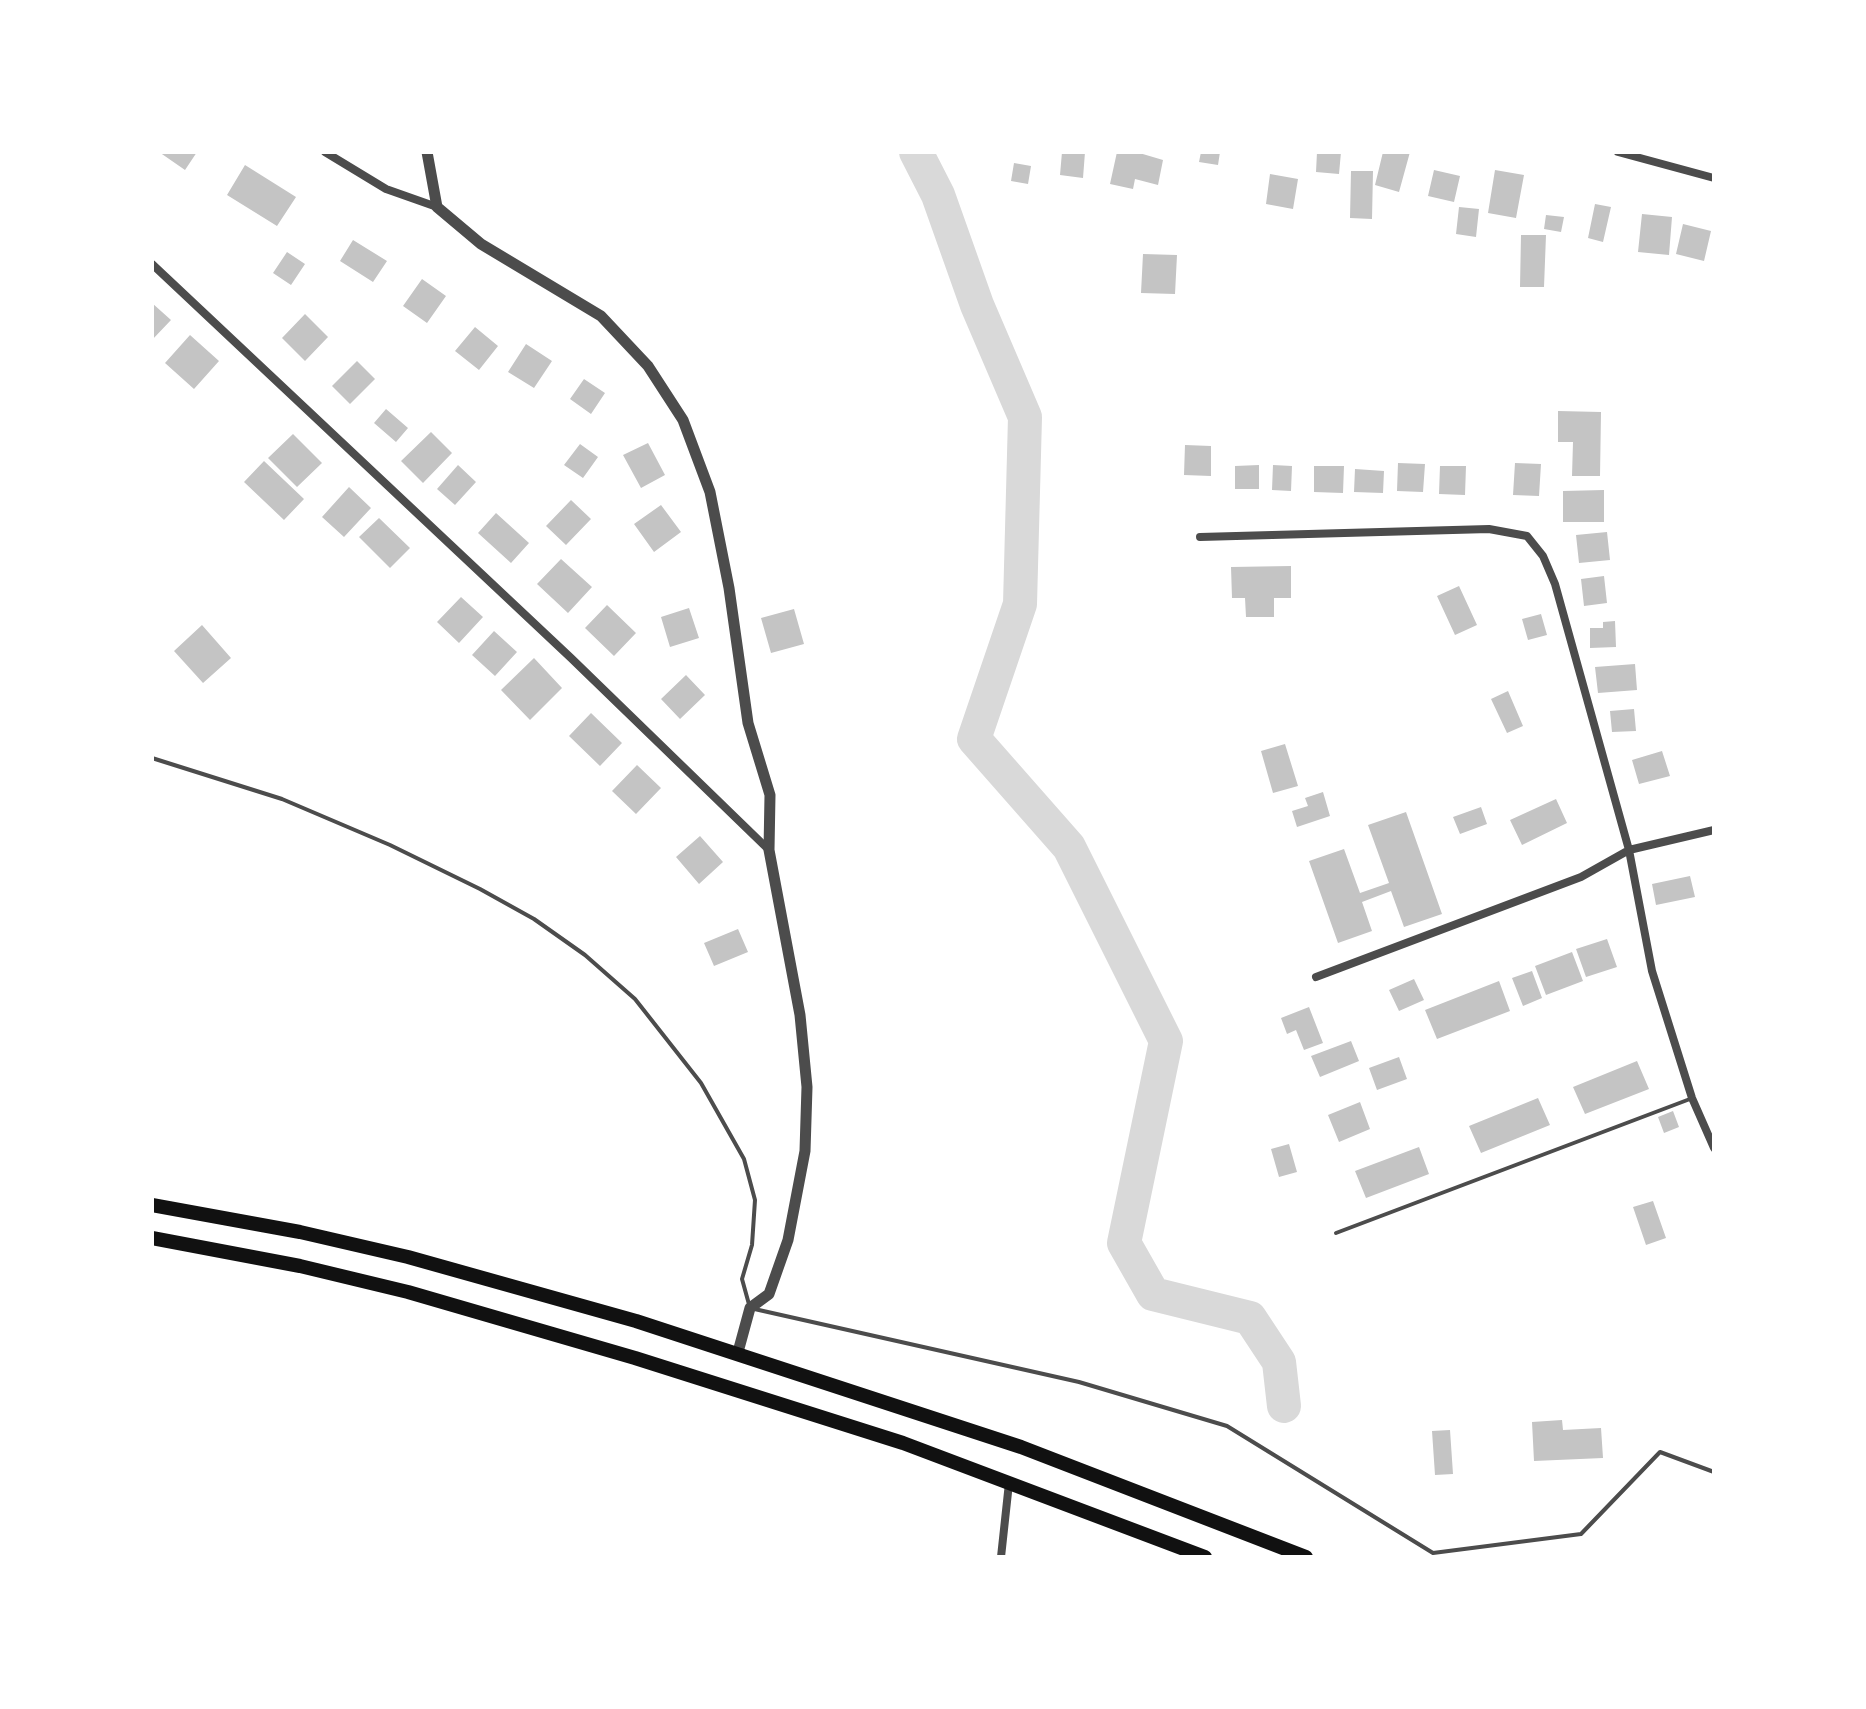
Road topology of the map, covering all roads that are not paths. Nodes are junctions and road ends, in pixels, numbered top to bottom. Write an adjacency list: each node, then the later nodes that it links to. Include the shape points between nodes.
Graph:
1 (325, 152): 5 (street, via 386,189)
2 (427, 152): 5 (street)
3 (1618, 152): 4 (street)
4 (1714, 178)
5 (437, 207): 10 (street, via 481,244 601,316 648,366 683,420 710,492 748,723 770,795)
6 (152, 264): 10 (street)
7 (1200, 537): 11 (street, via 1489,529 1527,536 1555,584)
8 (152, 758): 18 (lane, via 282,799 467,882 547,928 635,999 701,1083 744,1159 755,1200 752,1245 742,1279)
9 (1714, 830): 11 (street)
10 (769, 850): 18 (street, via 800,1015 807,1087 805,1151 788,1240 769,1294)
11 (1629, 850): 12 (street, via 1568,883); 13 (street, via 1652,971)
12 (1316, 977)
13 (1692, 1098): 14 (street); 16 (lane)
14 (1714, 1148)
15 (152, 1205): 19 (main road, via 408,1257)
16 (1336, 1233)
17 (152, 1238): 21 (main road, via 300,1266 511,1321 759,1396)
18 (750, 1308): 19 (street); 20 (lane, via 1079,1382 1227,1426 1433,1553 1581,1534 1660,1452)
19 (738, 1352): 24 (main road, via 1021,1447)
20 (1714, 1472)
21 (1009, 1482): 22 (street); 23 (main road)
22 (1001, 1557)
23 (1205, 1557)
24 (1306, 1557)

